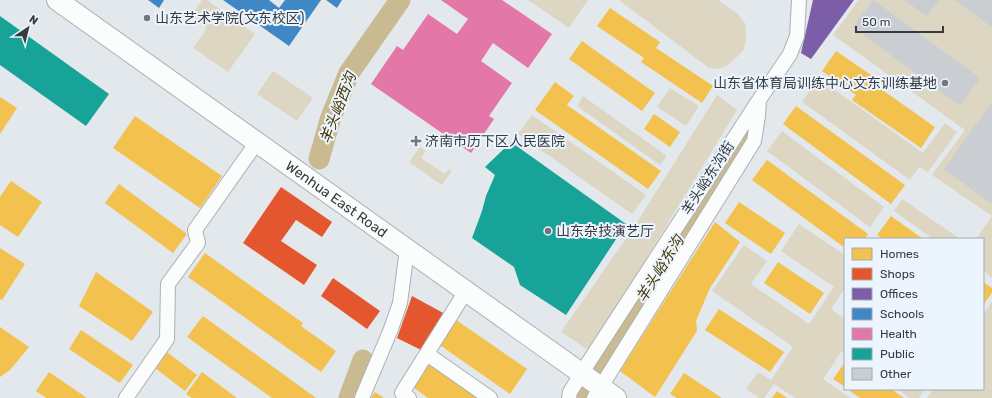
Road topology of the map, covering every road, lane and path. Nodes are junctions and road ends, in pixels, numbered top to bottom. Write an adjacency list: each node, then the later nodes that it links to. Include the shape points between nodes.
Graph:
1 (57, 0): 4 (main road, Wenhua East Road)
2 (799, 0): 3 (street, 羊头峪东沟街, via 797,36 790,54)
3 (759, 100): 8 (street, 羊头峪东沟街); 9 (street, 羊头峪东沟街, via 754,141)
4 (257, 142): 5 (main road, Wenhua East Road); 10 (street, via 196,230 198,243 168,284 167,339)
5 (407, 249): 6 (main road, Wenhua East Road); 11 (street, via 400,303 392,329)
6 (466, 291): 7 (street); 8 (main road, Wenhua East Road)
7 (427, 354): 12 (street, via 402,393); 13 (street)
8 (581, 373): 9 (main road, Wenhua East Road); 14 (street, 羊头峪东沟街)
9 (603, 394)
10 (126, 398)
11 (362, 398)
12 (409, 398)
13 (490, 398)
14 (569, 398)

